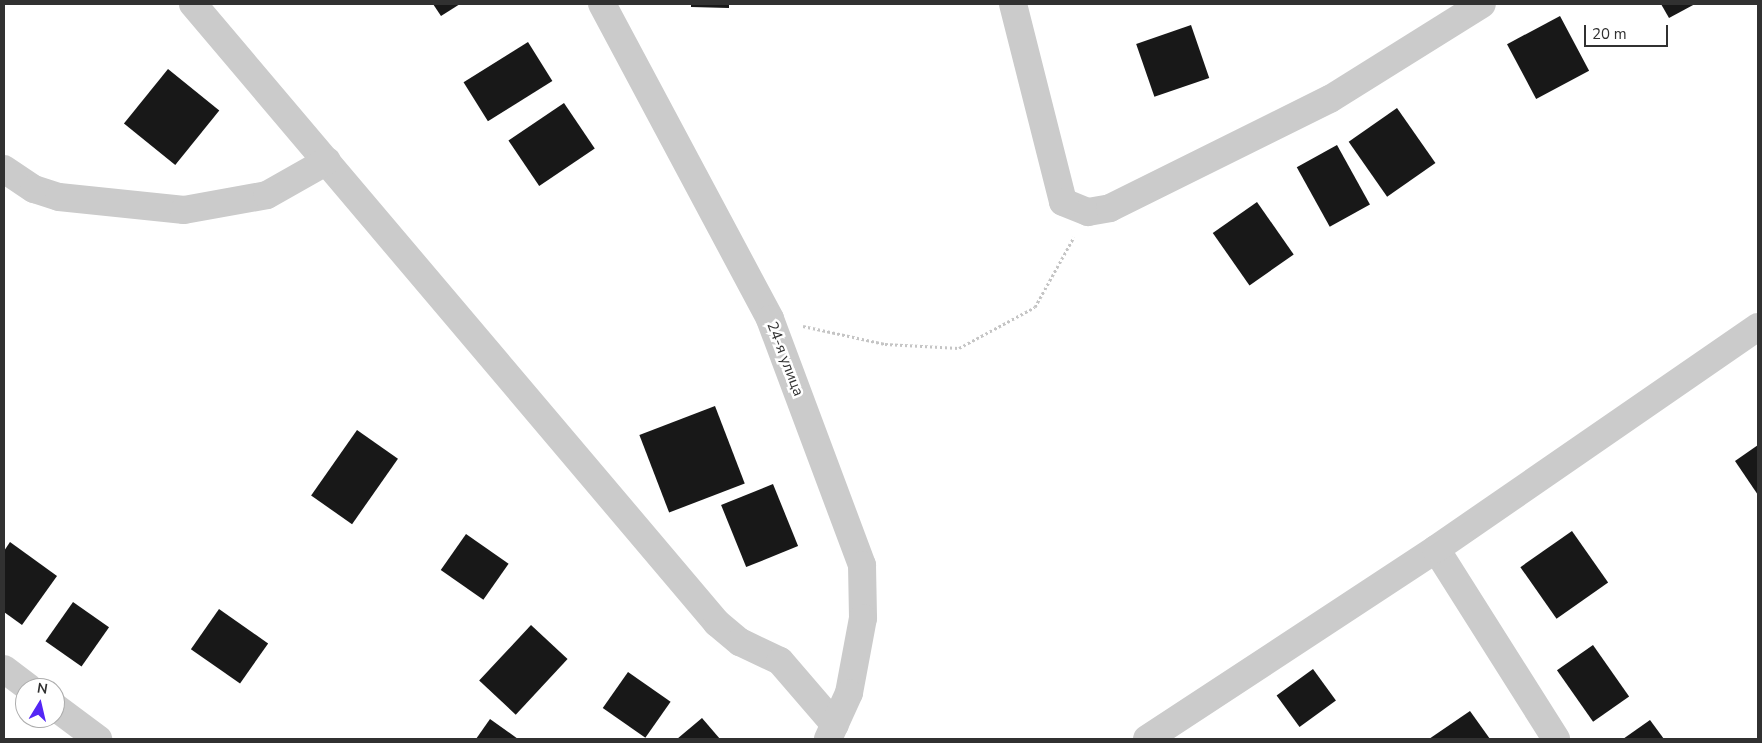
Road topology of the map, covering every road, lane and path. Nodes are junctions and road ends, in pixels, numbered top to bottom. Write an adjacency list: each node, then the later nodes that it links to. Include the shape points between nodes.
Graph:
1 (193, 4): 5 (street)
2 (602, 4): 8 (street, 24-я улица)
3 (1013, 4): 7 (street, via 1063,202)
4 (1482, 4): 7 (street, via 1330,99 1110,208)
5 (327, 160): 6 (street, via 267,195 184,210 59,197 34,189); 14 (street, via 717,623 740,642 780,661)
6 (4, 168)
7 (1088, 212): 8 (path, via 1035,307 959,348 885,344)
8 (770, 319): 14 (street, 24-я улица, via 862,565 863,618 849,693)
9 (1758, 327): 10 (street)
10 (1436, 549): 16 (street); 17 (street)
11 (4, 669): 12 (street)
12 (16, 678)
13 (65, 714): 15 (street)
14 (831, 732)
15 (98, 739)
16 (1147, 739)
17 (1556, 739)

